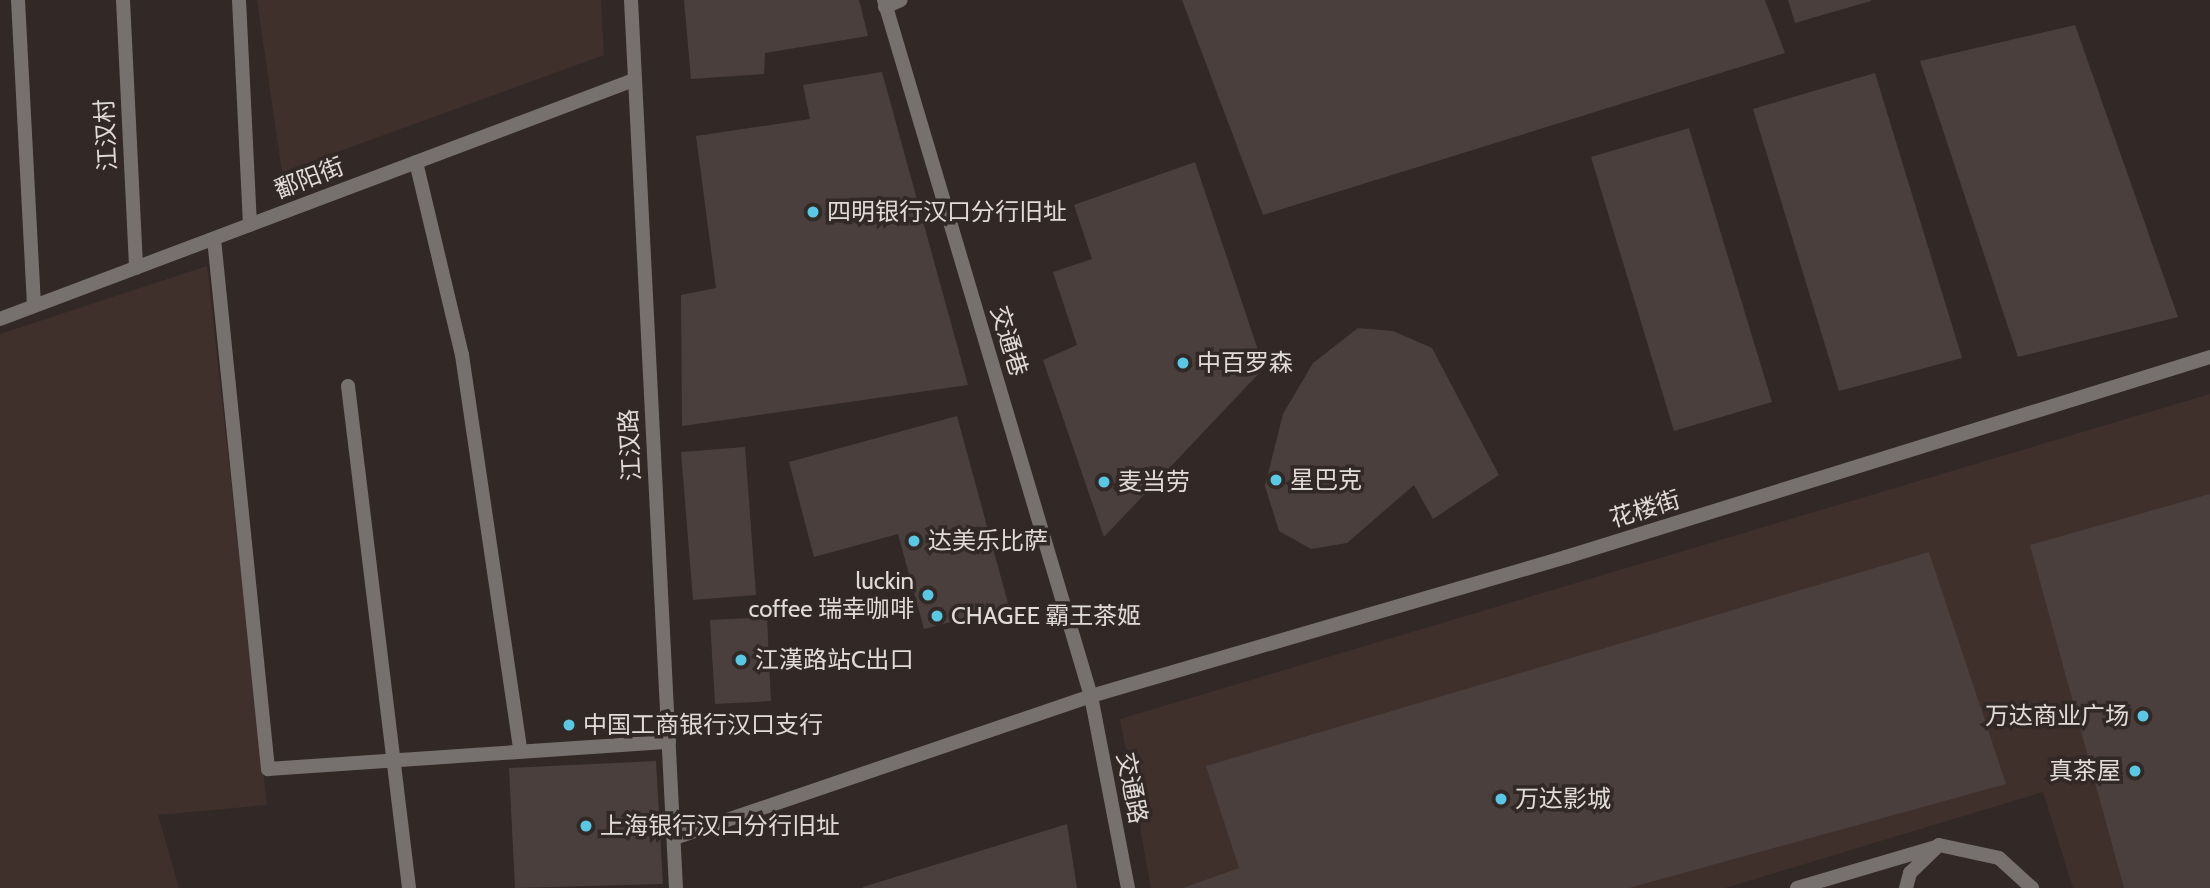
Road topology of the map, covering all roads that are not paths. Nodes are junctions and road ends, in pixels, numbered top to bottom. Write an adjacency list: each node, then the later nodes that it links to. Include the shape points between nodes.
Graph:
1 (18, 0): 12 (street)
2 (122, 0): 11 (street, 江汉村)
3 (239, 0): 9 (street)
4 (631, 0): 7 (street, 江汉路)
5 (901, 0): 6 (street)
6 (885, 3): 16 (street, 交通巷)
7 (634, 80): 8 (street, 鄱阳街); 17 (street, 江汉路)
8 (416, 162): 9 (street, 鄱阳街); 18 (street, via 462,355)
9 (250, 225): 10 (street, 鄱阳街)
10 (214, 239): 11 (street, 鄱阳街); 19 (street, via 268,769)
11 (136, 268): 12 (street, 鄱阳街)
12 (34, 306): 13 (street, 鄱阳街)
13 (0, 319)
14 (2210, 357): 16 (street, 花楼街, via 1566,557)
15 (348, 386): 19 (street)
16 (1091, 696): 20 (street, 花楼街); 24 (street, 交通路)
17 (669, 742): 18 (street); 20 (street, 江汉路)
18 (520, 750): 19 (street)
19 (395, 757): 22 (street)
20 (674, 838): 23 (street, 江汉路)
21 (1940, 845): 25 (street); 26 (street, via 1910,873); 27 (street, via 1999,858)
22 (409, 888)
23 (676, 888)
24 (1128, 888)
25 (1797, 888)
26 (1906, 888)
27 (2032, 888)

